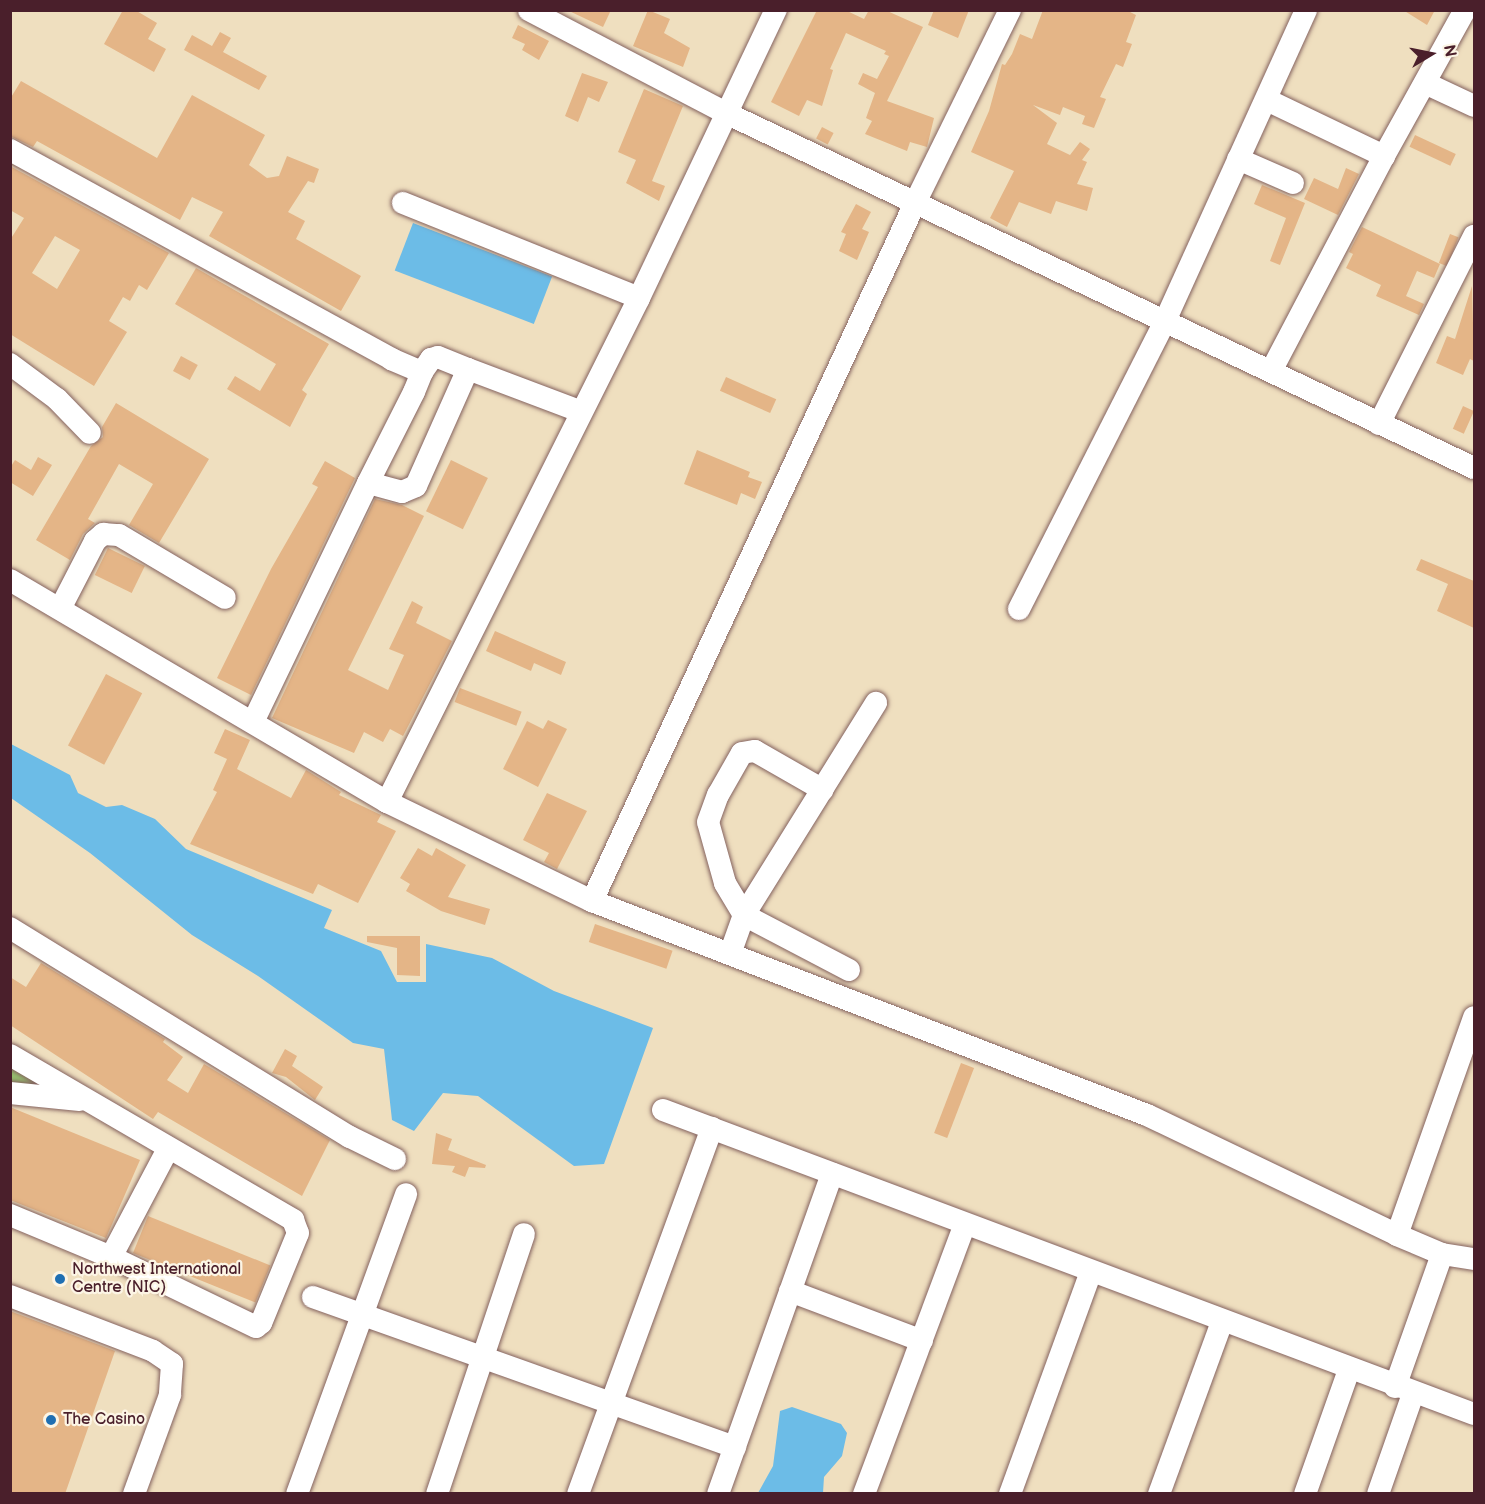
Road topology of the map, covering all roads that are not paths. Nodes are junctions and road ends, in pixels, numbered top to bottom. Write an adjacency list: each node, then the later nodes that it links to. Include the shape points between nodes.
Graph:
1 (529, 10): 9 (street)
2 (776, 10): 9 (street)
3 (1010, 10): 15 (street)
4 (1306, 10): 7 (street)
5 (1465, 10): 6 (street)
6 (1425, 83): 8 (street); 11 (street)
7 (1267, 100): 11 (street); 12 (street)
8 (1474, 106)
9 (726, 113): 15 (street); 17 (street)
10 (10, 150): 22 (street, via 391,359)
11 (1384, 156): 21 (street)
12 (1238, 159): 13 (street); 18 (street)
13 (1293, 183)
14 (403, 203): 17 (street)
15 (915, 203): 18 (street); 36 (street)
16 (1474, 236): 24 (street)
17 (639, 298): 23 (street)
18 (1165, 321): 21 (street); 31 (street)
19 (10, 364): 25 (street, via 57,399)
20 (468, 369): 22 (street, via 438,357 430,359); 23 (street); 27 (street, via 416,486 402,492)
21 (1271, 371): 24 (street)
22 (422, 372): 27 (street)
23 (579, 411): 35 (street)
24 (1379, 424): 26 (street)
25 (90, 433)
26 (1474, 468)
27 (368, 483): 33 (street)
28 (10, 580): 30 (street)
29 (225, 598): 30 (street, via 119,535 103,534 95,541)
30 (60, 607): 33 (street)
31 (1019, 609)
32 (876, 703): 34 (street)
33 (253, 722): 35 (street)
34 (823, 790): 37 (street); 37 (street, via 755,751 742,753 708,822 725,883)
35 (387, 802): 36 (street)
36 (592, 901): 39 (street)
37 (744, 915): 39 (street); 40 (street)
38 (10, 928): 48 (street, via 329,1125)
39 (730, 954): 54 (street, via 1147,1115)
40 (849, 970)
41 (1474, 1017): 54 (street)
42 (10, 1055): 44 (street)
43 (10, 1093): 44 (street)
44 (82, 1100): 47 (street)
45 (663, 1110): 46 (street)
46 (712, 1128): 49 (street); 68 (street)
47 (168, 1149): 56 (street); 56 (street, via 298,1226 261,1323 248,1326)
48 (394, 1159)
49 (832, 1174): 52 (street); 59 (street)
50 (406, 1194): 62 (street)
51 (10, 1215): 56 (street)
52 (965, 1224): 58 (street); 64 (street)
53 (524, 1234): 65 (street)
54 (1397, 1235): 55 (street)
55 (1442, 1254): 57 (street); 67 (street)
56 (111, 1257)
57 (1474, 1259)
58 (1091, 1272): 63 (street); 77 (street)
59 (790, 1292): 64 (street); 70 (street)
60 (10, 1296): 71 (street, via 153,1351 172,1364 170,1395)
61 (313, 1297): 62 (street)
62 (362, 1314): 65 (street); 72 (street)
63 (1222, 1322): 66 (street); 78 (street)
64 (922, 1341): 76 (street)
65 (482, 1357): 68 (street); 73 (street)
66 (1349, 1370): 67 (street); 79 (street)
67 (1404, 1390): 69 (street); 80 (street)
68 (612, 1403): 70 (street); 74 (street)
69 (1474, 1414)
70 (735, 1447): 75 (street)
71 (134, 1494)
72 (297, 1494)
73 (437, 1494)
74 (579, 1494)
75 (718, 1494)
76 (864, 1494)
77 (1010, 1494)
78 (1159, 1494)
79 (1305, 1494)
80 (1378, 1494)

